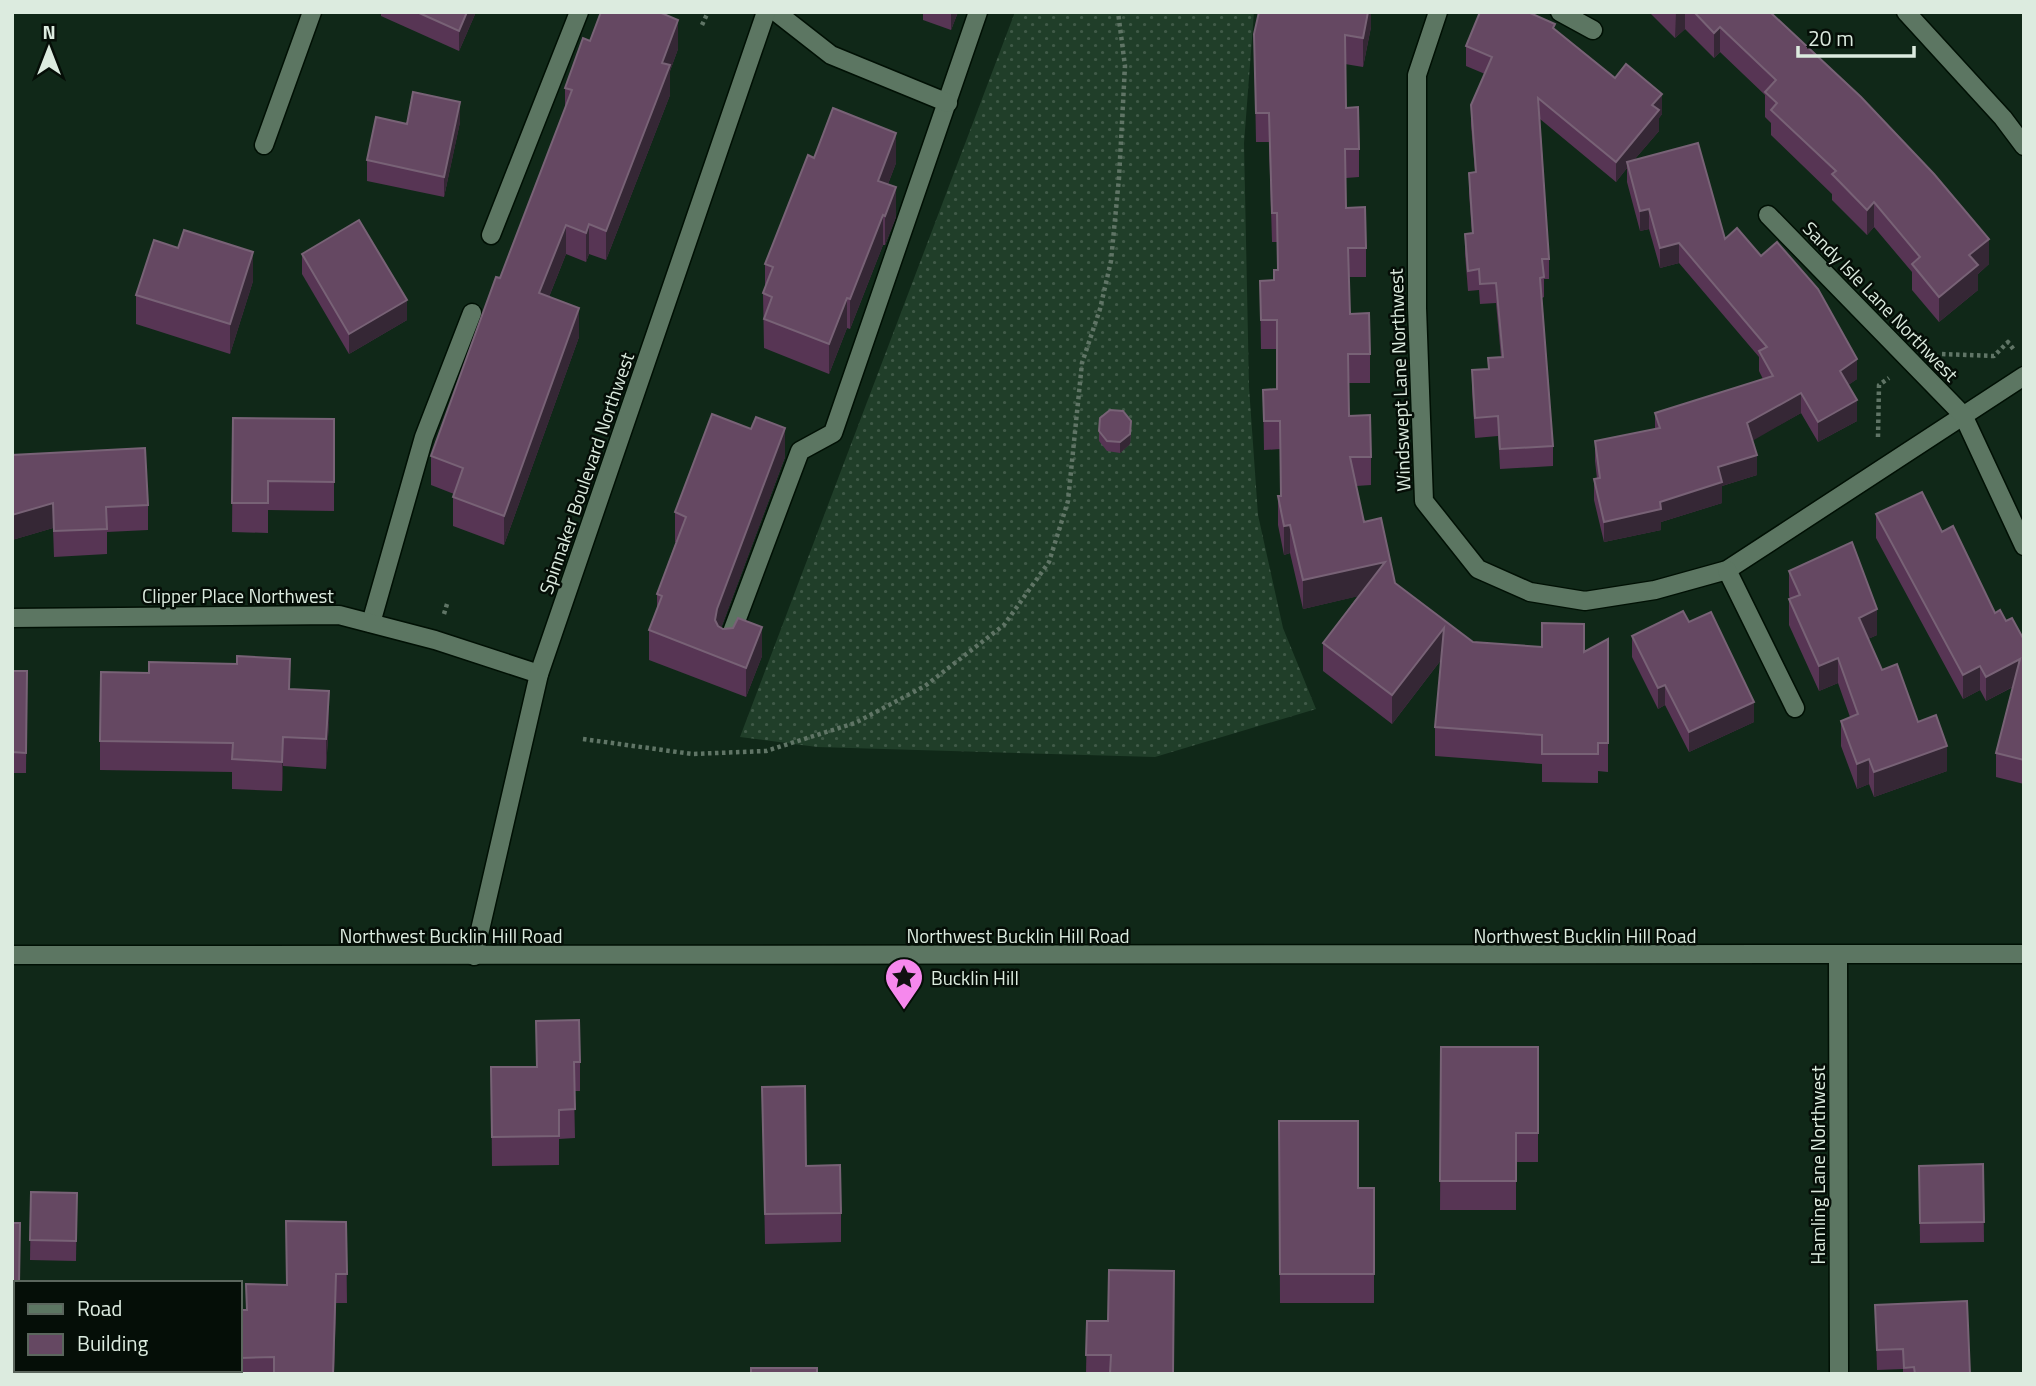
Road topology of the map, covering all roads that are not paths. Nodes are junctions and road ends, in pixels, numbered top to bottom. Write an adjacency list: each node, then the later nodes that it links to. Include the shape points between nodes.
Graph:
1 (312, 12): 11 (street)
2 (579, 12): 14 (street)
3 (766, 12): 25 (street, Spinnaker Boulevard Northwest)
4 (776, 12): 10 (street, via 831,55)
5 (978, 12): 10 (street)
6 (1438, 12): 21 (street, Windswept Lane Northwest, via 1417,75 1417,308 1424,501 1478,569 1530,593 1585,601 1655,590)
7 (1560, 12): 9 (street)
8 (1906, 12): 12 (street)
9 (1593, 30)
10 (948, 103): 19 (street, via 833,433)
11 (264, 145)
12 (2024, 146)
13 (1768, 215): 17 (street, Sandy Isle Lane Northwest)
14 (491, 235)
15 (471, 313): 23 (street, via 424,437)
16 (2024, 376): 17 (street, Windswept Lane Northwest)
17 (1963, 415): 20 (street, Sandy Isle Lane Northwest); 21 (street, Windswept Lane Northwest)
18 (778, 443): 19 (street)
19 (800, 451): 24 (street)
20 (2024, 546)
21 (1727, 570): 26 (street)
22 (12, 618): 23 (street, Clipper Place Northwest, via 339,615)
23 (370, 623): 25 (street, Clipper Place Northwest)
24 (726, 648)
25 (539, 674): 29 (street, Spinnaker Boulevard Northwest)
26 (1795, 708)
27 (2024, 954): 30 (street, Northwest Bucklin Hill Road)
28 (12, 955): 29 (street, Northwest Bucklin Hill Road)
29 (474, 956): 30 (street, Northwest Bucklin Hill Road)
30 (1838, 956): 31 (street, Hamling Lane Northwest)
31 (1839, 1374)

